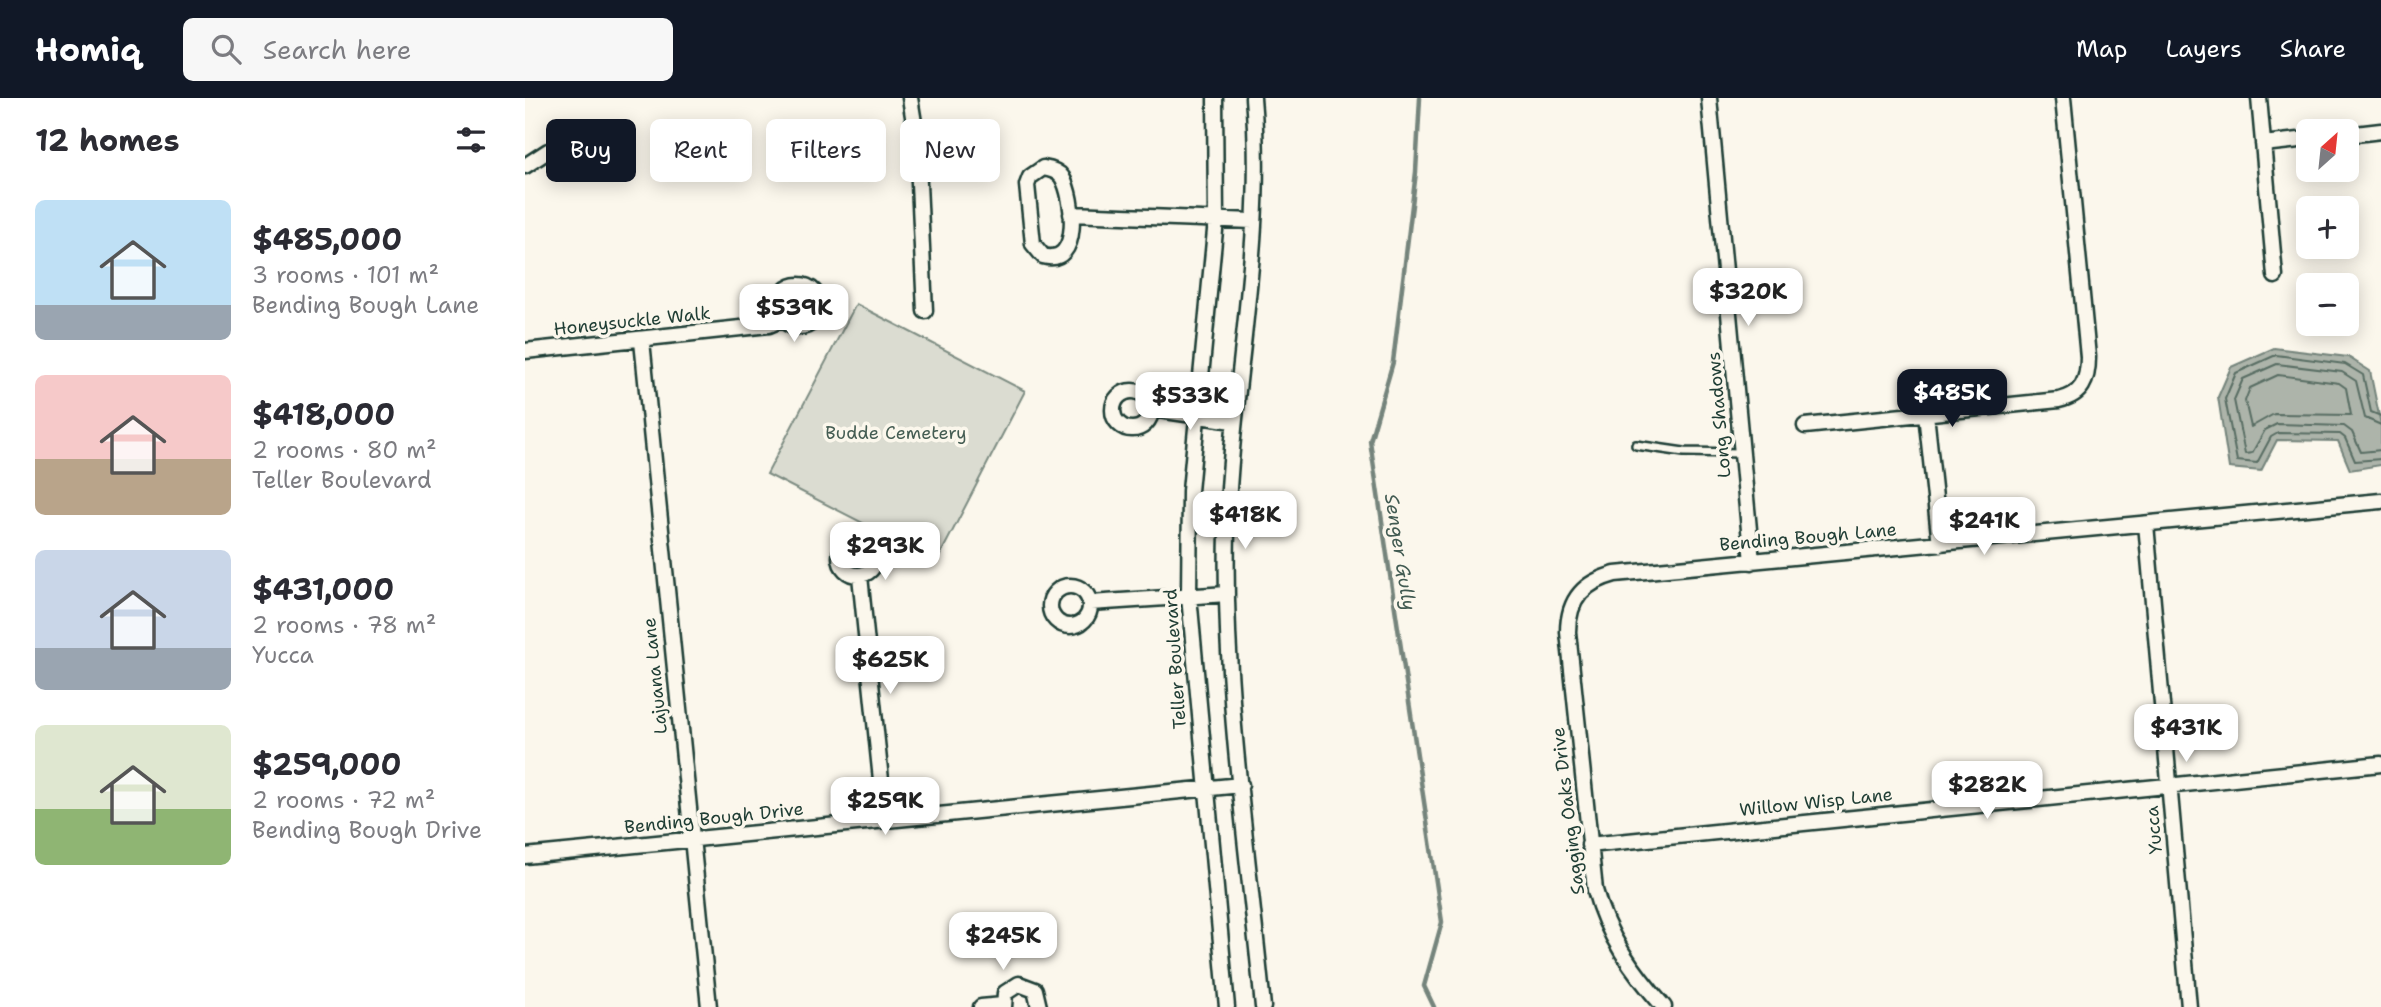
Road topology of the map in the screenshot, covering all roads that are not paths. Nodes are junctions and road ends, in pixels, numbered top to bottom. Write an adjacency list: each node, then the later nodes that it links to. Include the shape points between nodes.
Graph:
1 (910, 98): 17 (street, via 918,141)
2 (1215, 98): 14 (street, Teller Boulevard)
3 (1253, 98): 15 (street)
4 (1709, 98): 27 (street, Long Shadows)
5 (2063, 98): 22 (street, via 2088,357 2086,380 2076,394 2059,400)
6 (2259, 98): 10 (street)
7 (2381, 131): 8 (street)
8 (2359, 134)
9 (2296, 140): 10 (street)
10 (2263, 144): 16 (street)
11 (546, 152): 12 (street)
12 (525, 166)
13 (1071, 214): 13 (street, via 1071,238 1064,253 1049,258 1036,251 1027,185 1036,171 1051,169 1063,179); 14 (street)
14 (1216, 220): 15 (street); 23 (street, Teller Boulevard)
15 (1253, 221): 24 (street)
16 (2275, 276)
17 (925, 311)
18 (783, 319): 19 (street, Honeysuckle Walk, via 769,325)
19 (642, 341): 20 (street, Honeysuckle Walk); 42 (street, Lajuana Lane)
20 (525, 351)
21 (1152, 410): 23 (street)
22 (1926, 414): 25 (street); 30 (street)
23 (1197, 416): 24 (street); 35 (street, Teller Boulevard, via 1190,491)
24 (1233, 421): 34 (street)
25 (1805, 426)
26 (1636, 444): 27 (lane, via 1684,452)
27 (1741, 453): 31 (street, Long Shadows)
28 (2381, 502): 29 (street, Bending Bough Lane)
29 (2146, 524): 30 (street, Bending Bough Lane); 39 (street, Yucca)
30 (1940, 544): 31 (street, Bending Bough Lane)
31 (1752, 562): 33 (street, Bending Bough Lane, via 1615,574)
32 (860, 576): 41 (street)
33 (1578, 593): 43 (street, Sagging Oaks Drive, via 1568,632)
34 (1227, 594): 35 (street); 38 (street)
35 (1189, 596): 36 (street); 40 (street, Teller Boulevard)
36 (1090, 603)
37 (2381, 764): 39 (street, Willow Wisp Lane)
38 (1241, 785): 40 (street, Bending Bough Drive); 50 (street)
39 (2170, 785): 43 (street, Willow Wisp Lane); 52 (street, Yucca)
40 (1206, 789): 41 (street, Bending Bough Drive); 49 (street, Teller Boulevard)
41 (885, 819): 42 (street, Bending Bough Drive)
42 (690, 840): 44 (street, Bending Bough Drive); 46 (street, Lajuana Lane)
43 (1589, 845): 51 (street, Sagging Oaks Drive, via 1602,917 1628,962)
44 (525, 856)
45 (1004, 1006): 47 (street); 48 (street, via 1009,989 1025,984 1038,995)
46 (709, 1007)
47 (981, 1007)
48 (1039, 1007)
49 (1227, 1007)
50 (1263, 1007)
51 (1664, 1007)
52 (2189, 1007)

